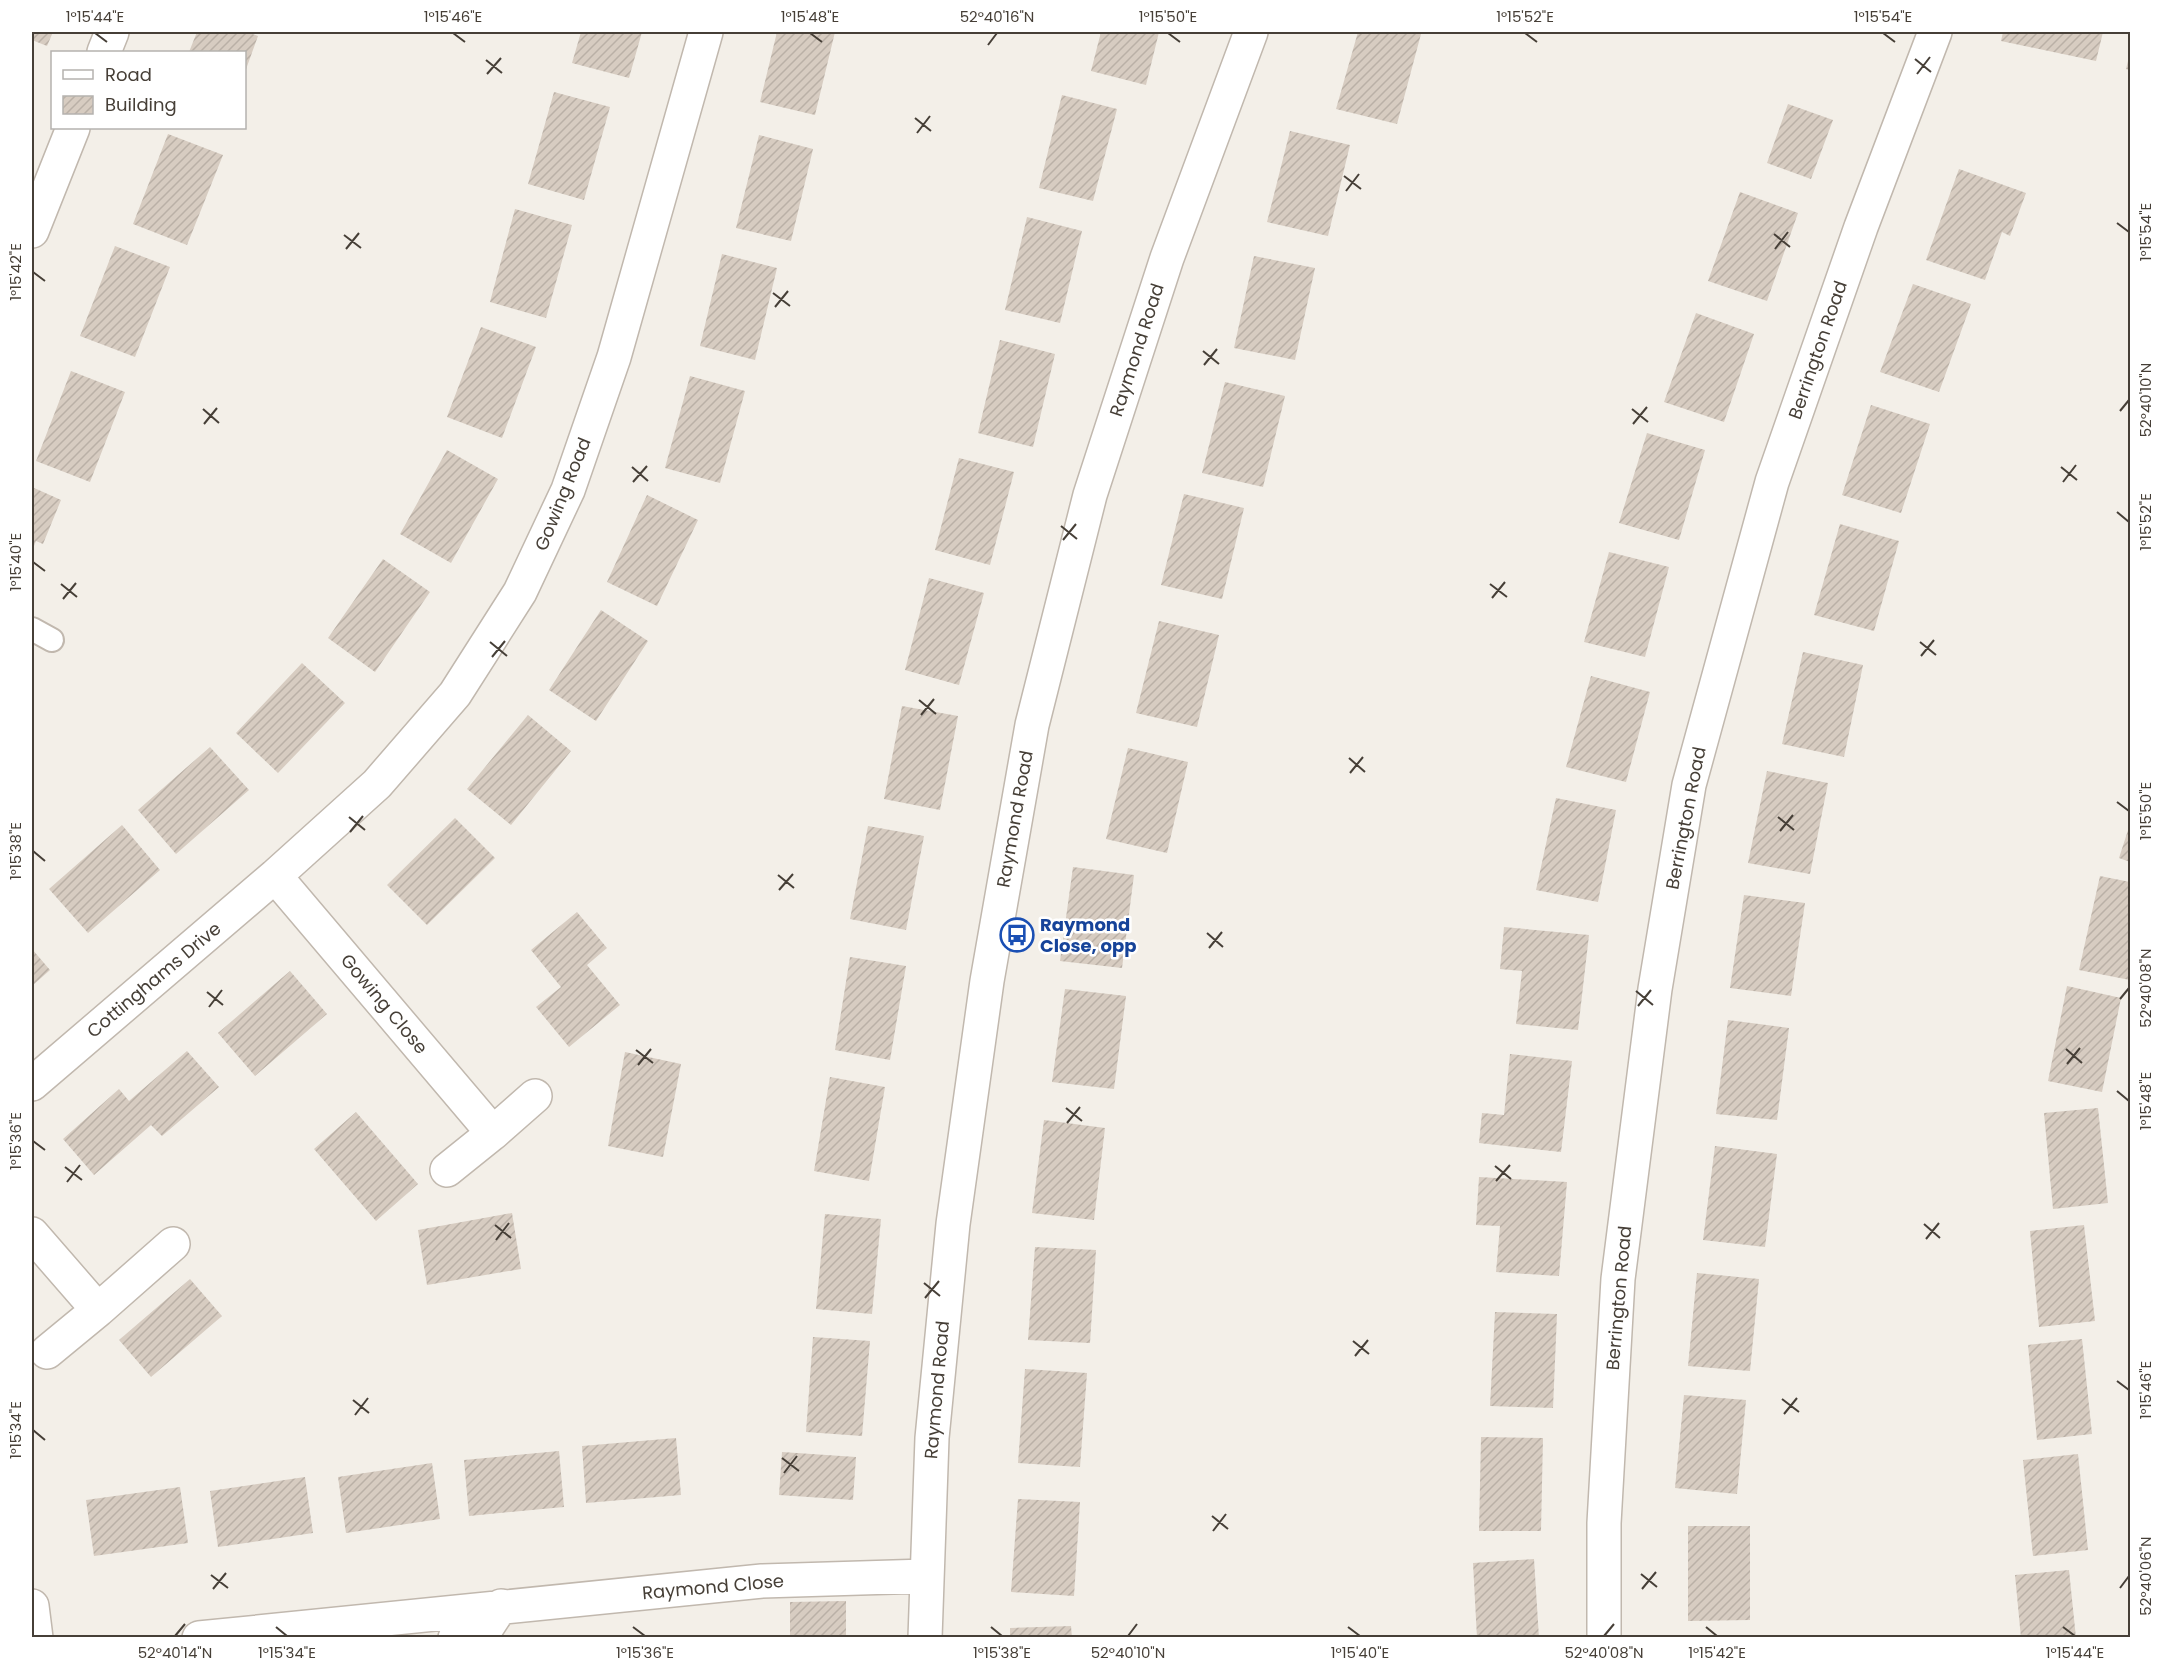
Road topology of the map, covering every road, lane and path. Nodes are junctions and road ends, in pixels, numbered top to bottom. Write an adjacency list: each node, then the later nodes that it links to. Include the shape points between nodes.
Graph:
1 (112, 32): 5 (street)
2 (706, 32): 10 (street, Gowing Road, via 614,357 568,490 520,592 455,694 377,784)
3 (1251, 32): 19 (street, Raymond Road, via 1167,258 1090,495 1032,725 987,981 953,1224 932,1438)
4 (1935, 32): 27 (street, Berrington Road, via 1861,226 1772,482 1689,785 1655,989 1618,1279 1604,1523)
5 (104, 51)
6 (73, 129): 7 (street)
7 (32, 231)
8 (32, 630): 9 (lane)
9 (52, 640)
10 (275, 876): 11 (street, Cottinghams Drive); 13 (street, Gowing Close)
11 (32, 1084)
12 (535, 1095): 13 (street)
13 (493, 1133): 14 (street)
14 (447, 1170)
15 (32, 1234): 17 (street)
16 (173, 1244): 17 (street)
17 (98, 1310): 18 (street)
18 (47, 1352)
19 (926, 1576): 21 (street, Raymond Close, via 762,1581); 26 (street, Raymond Road)
20 (32, 1606): 23 (street)
21 (501, 1606): 22 (street, Raymond Close); 25 (street, via 482,1635)
22 (352, 1630): 24 (street, Raymond Close)
23 (36, 1638)
24 (199, 1638)
25 (455, 1638)
26 (925, 1638)
27 (1604, 1638)

